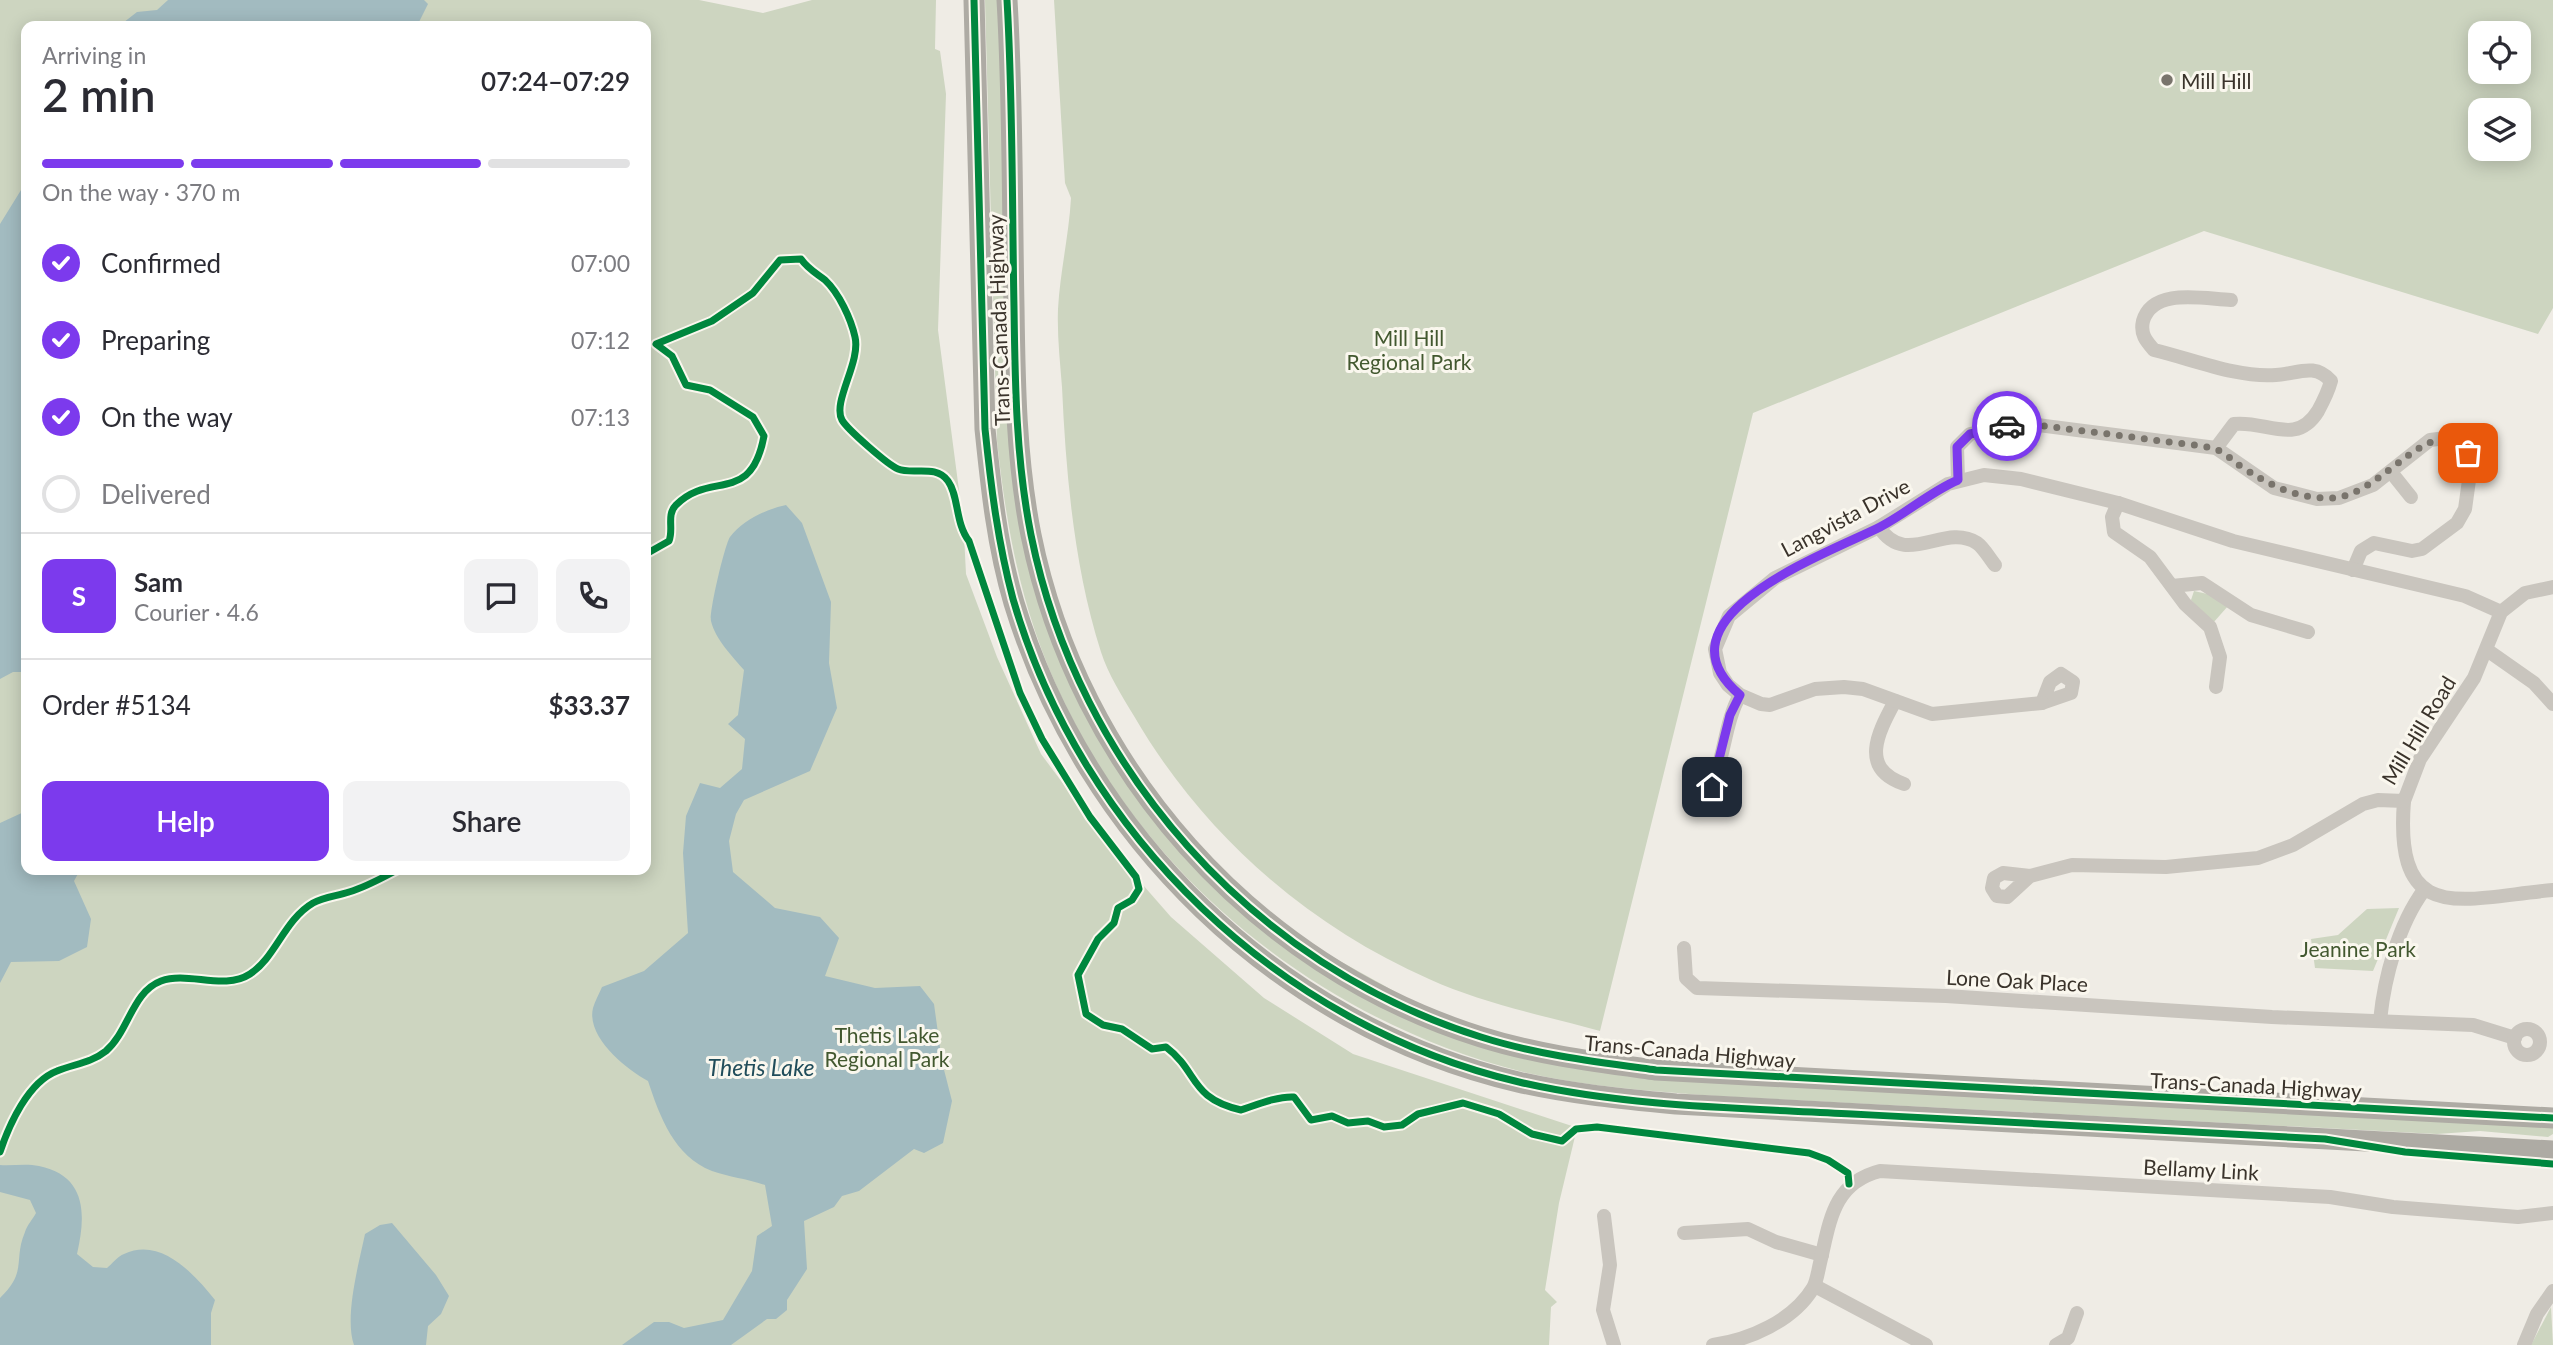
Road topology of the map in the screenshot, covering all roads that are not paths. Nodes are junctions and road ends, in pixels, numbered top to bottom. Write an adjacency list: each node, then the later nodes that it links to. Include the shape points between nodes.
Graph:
1 (974, 0): 34 (highway, Trans-Canada Highway, via 985,429 992,499 1014,603 1049,694 1097,782 1152,857 1224,929 1303,989 1383,1033 1467,1067 1566,1092 1704,1106)
2 (1007, 0): 4 (highway, Trans-Canada Highway)
3 (1020, 0): 4 (highway, via 1018,91)
4 (1011, 141): 33 (highway, Trans-Canada Highway, via 1019,444 1031,534 1056,624 1107,735 1171,829 1258,915 1320,961 1385,998 1479,1037 1579,1060 1656,1070)
5 (2231, 300): 6 (street, via 2164,299 2148,309 2142,324 2144,339 2154,350 2244,372 2275,375 2310,369 2323,372 2331,381 2312,421 2299,430 2234,424)
6 (2216, 448): 7 (street, via 2274,488 2317,499 2360,491); 8 (street, via 2022,423 1970,434 1957,447)
7 (2391, 472): 9 (street); 13 (street, via 2430,440 2454,440 2462,445 2470,463 2462,517 2422,549 2401,550 2383,544 2367,547 2356,558)
8 (1958, 480): 10 (street, Langvista Drive, via 2001,475); 11 (street, Langvista Drive)
9 (2412, 497)
10 (2118, 503): 13 (street, Langvista Drive, via 2233,541); 14 (street, via 2112,517 2114,532 2150,557)
11 (1880, 527): 12 (street, via 1888,541 1902,546 1961,538 1978,544); 20 (street, Langvista Drive, via 1775,578 1729,616 1717,642 1716,661 1728,685)
12 (1995, 565)
13 (2353, 570): 16 (street, Langvista Drive, via 2465,596)
14 (2172, 586): 17 (street, via 2202,583 2251,615); 19 (street, via 2210,627 2220,657)
15 (2553, 587): 16 (street, via 2525,593)
16 (2501, 612): 18 (street, Mill Hill Road)
17 (2308, 632)
18 (2487, 650): 23 (street, via 2533,683); 26 (street, Mill Hill Road, via 2460,702 2420,759)
19 (2216, 687)
20 (1740, 695): 21 (street, via 1770,705 1802,691 1844,687); 25 (street, via 1726,727 1712,787)
21 (1895, 701): 22 (street, via 1921,712 1942,714); 24 (street, via 1878,735 1876,756 1886,775)
22 (2042, 703)
23 (2553, 704)
24 (1904, 784)
25 (1704, 797)
26 (2404, 801): 27 (street, Mill Hill Road, via 2363,804 2293,845 2258,858 2166,867 2072,865); 28 (street, via 2409,869)
27 (2030, 876)
28 (2424, 890): 29 (street, via 2434,896 2458,898); 31 (street, via 2390,964)
29 (2553, 890)
30 (1684, 947): 31 (street, Lone Oak Place, via 1686,978 1697,988 1946,996)
31 (2380, 1021): 32 (street, Lone Oak Place, via 2473,1025)
32 (2515, 1038)
33 (2553, 1118)
34 (2325, 1139): 35 (highway, Trans-Canada Highway); 36 (highway, via 2405,1152)
35 (2553, 1151)
36 (2553, 1164)
37 (2553, 1213): 40 (street, Bellamy Link, via 2518,1217 2330,1198 1880,1171 1849,1184 1835,1206)
38 (1604, 1216): 44 (street, via 1610,1265 1604,1310)
39 (1684, 1233): 40 (street, via 1748,1230)
40 (1822, 1255): 41 (street)
41 (1815, 1286): 45 (street, via 1785,1317 1748,1336); 46 (street)
42 (2553, 1291): 48 (street)
43 (2077, 1313): 47 (street, via 2068,1338)
44 (1614, 1345)
45 (1713, 1345)
46 (1926, 1345)
47 (2056, 1345)
48 (2524, 1345)

